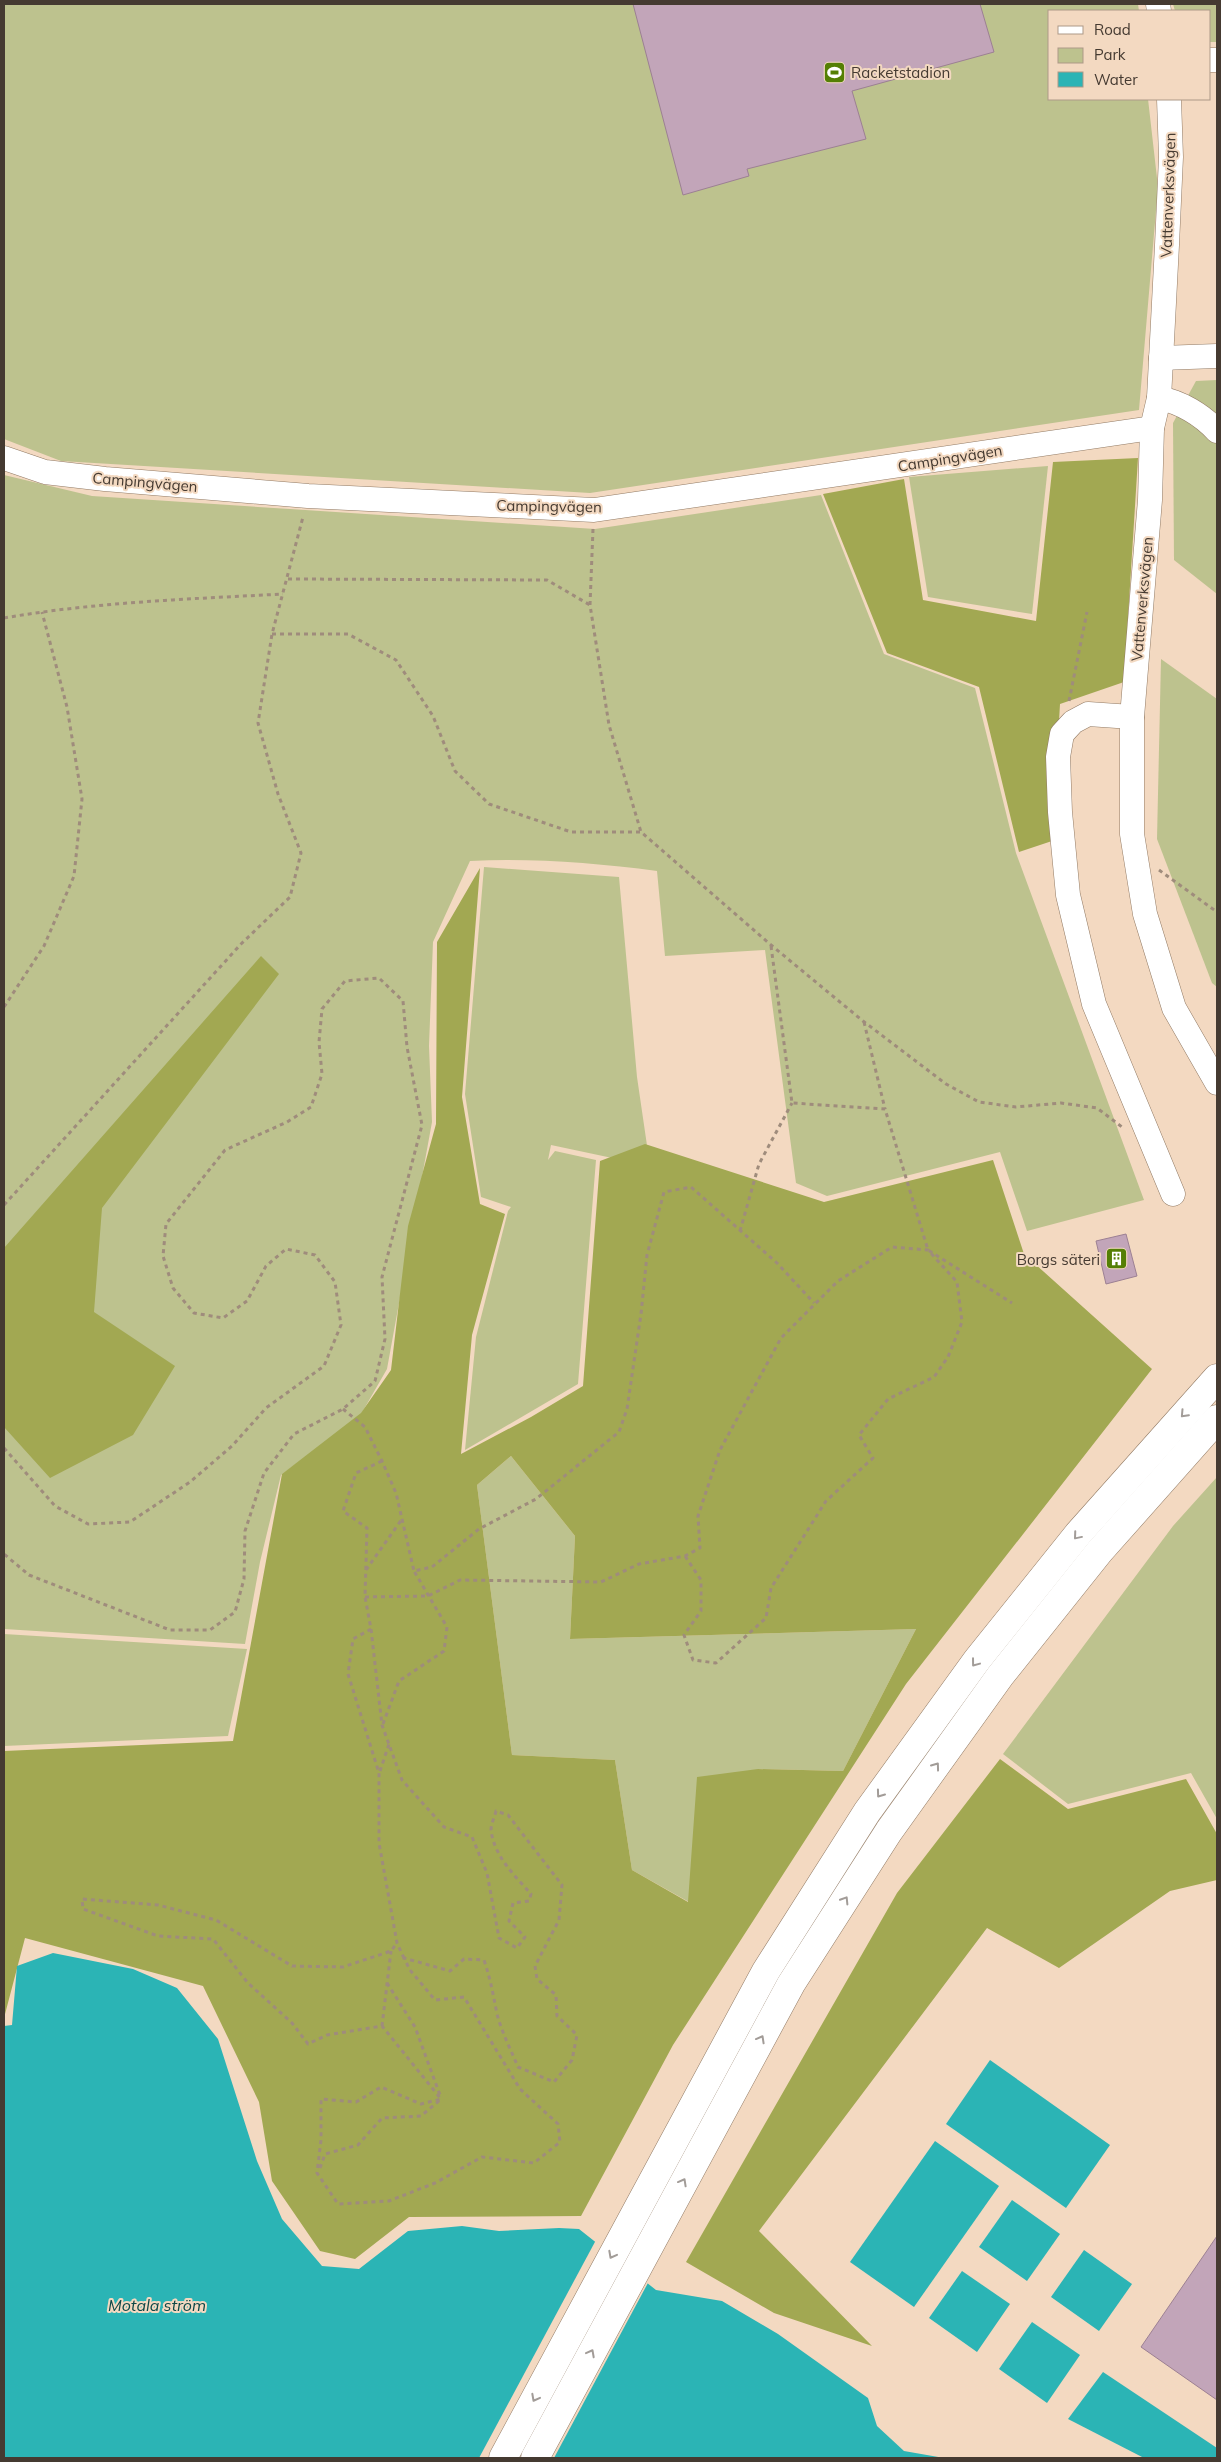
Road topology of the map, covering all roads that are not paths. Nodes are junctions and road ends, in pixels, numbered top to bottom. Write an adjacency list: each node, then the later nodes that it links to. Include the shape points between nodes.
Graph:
1 (1168, 100): 3 (street, Vattenverksvägen, via 1171,157)
2 (1217, 356): 3 (street)
3 (1161, 358): 4 (street, Vattenverksvägen)
4 (1158, 398): 5 (street, Vattenverksvägen); 6 (street, via 1174,401 1205,418)
5 (1152, 428): 7 (street, Campingvägen, via 594,510 308,496 54,473); 8 (street, Vattenverksvägen, via 1150,500)
6 (1217, 431)
7 (4, 458)
8 (1132, 717): 9 (street, Vattenverksvägen, via 1132,834 1145,914 1174,1008); 10 (street, via 1088,714 1062,734 1058,757 1060,812 1068,895 1094,1004)
9 (1217, 1083)
10 (1173, 1194)
11 (1217, 1378): 13 (highway, one-way to 13, via 1078,1534 977,1660 867,1812 766,1971)
12 (1217, 1419): 14 (highway, one-way to 12, via 791,1984 889,1830 1000,1676 1099,1552)
13 (503, 2458)
14 (535, 2458)

